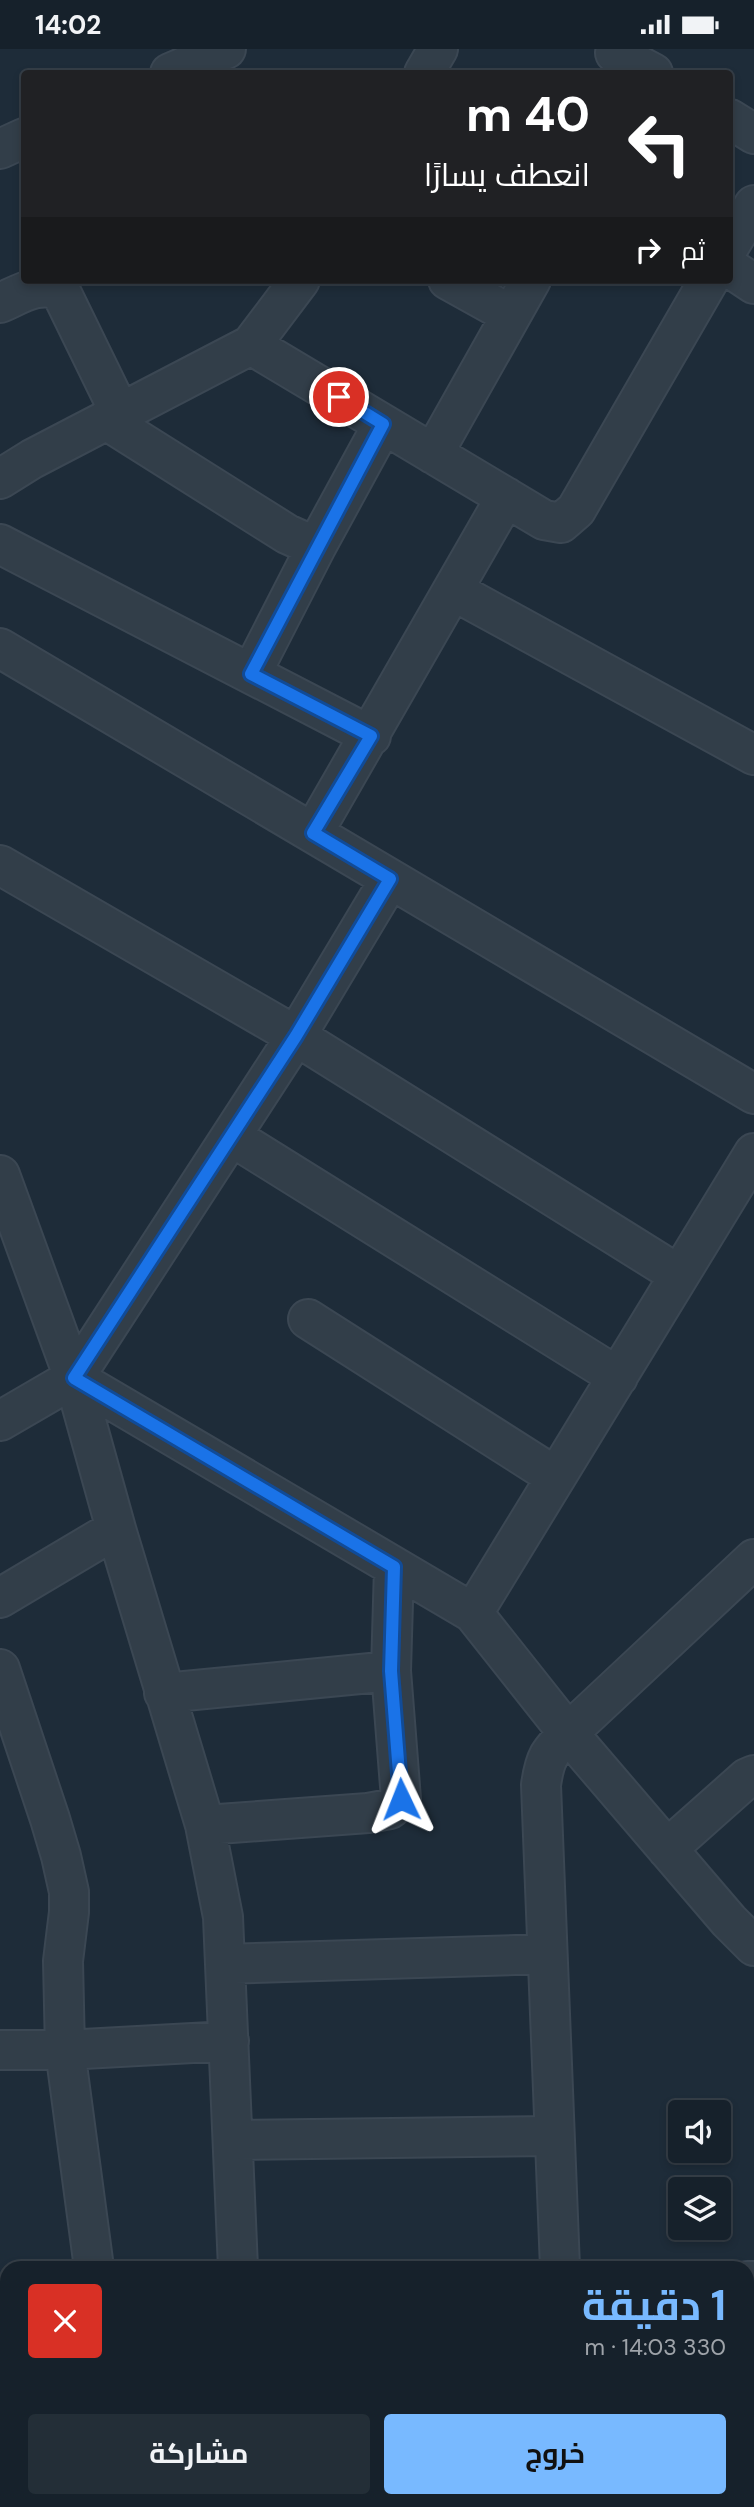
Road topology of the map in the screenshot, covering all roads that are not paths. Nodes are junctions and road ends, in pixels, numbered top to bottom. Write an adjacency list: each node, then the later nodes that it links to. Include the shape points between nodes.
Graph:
1 (438, 49): 2 (street)
2 (426, 70)
3 (733, 121): 4 (street)
4 (754, 134)
5 (21, 139): 6 (street)
6 (0, 149)
7 (754, 205): 8 (street)
8 (733, 240)
9 (733, 270): 14 (street)
10 (293, 284): 17 (street)
11 (455, 284): 16 (street)
12 (529, 284): 16 (street)
13 (707, 284): 22 (street, via 576,510 561,523 544,520)
14 (754, 284)
15 (0, 303): 18 (street, via 36,286 60,290)
16 (511, 315): 20 (street)
17 (251, 345): 18 (street); 19 (street)
18 (113, 417): 21 (street); 24 (street, via 287,534)
19 (383, 424): 20 (street); 24 (street)
20 (433, 454): 22 (street)
21 (0, 479)
22 (506, 497): 25 (street)
23 (0, 544): 27 (street)
24 (316, 547): 27 (street)
25 (454, 591): 28 (street); 29 (street)
26 (0, 648): 30 (street)
27 (251, 674): 28 (street)
28 (371, 736): 30 (street)
29 (752, 750)
30 (313, 833): 32 (street)
31 (0, 865): 33 (street)
32 (390, 879): 33 (street); 34 (street)
33 (296, 1036): 35 (street); 38 (street)
34 (754, 1094)
35 (231, 1136): 40 (street); 41 (street)
36 (754, 1153): 38 (street)
37 (0, 1175): 41 (street)
38 (679, 1275): 40 (street)
39 (308, 1319): 43 (street)
40 (618, 1377): 43 (street)
41 (74, 1378): 42 (street); 44 (street); 46 (street)
42 (0, 1421)
43 (556, 1477): 48 (street)
44 (116, 1529): 47 (street); 51 (street)
45 (754, 1559): 52 (street)
46 (394, 1567): 48 (street); 50 (street)
47 (0, 1598)
48 (473, 1613): 52 (street)
49 (0, 1669): 53 (street)
50 (391, 1671): 51 (street); 55 (street, via 401,1783 401,1799 396,1805 368,1813)
51 (164, 1693): 55 (street)
52 (568, 1733): 56 (street); 58 (street, via 547,1755 541,1785)
53 (14, 1763): 62 (street, via 58,1844 69,1892 62,1961)
54 (754, 1775): 56 (street)
55 (205, 1825): 59 (street, via 223,1917)
56 (667, 1849): 57 (street)
57 (754, 1946)
58 (547, 1954): 59 (street); 63 (street)
59 (225, 1964): 60 (street)
60 (229, 2041): 62 (street); 64 (street)
61 (0, 2050): 62 (street)
62 (65, 2050): 65 (street)
63 (554, 2136): 64 (street); 67 (street)
64 (233, 2140): 66 (street)
65 (93, 2261)
66 (238, 2261)
67 (560, 2261)

